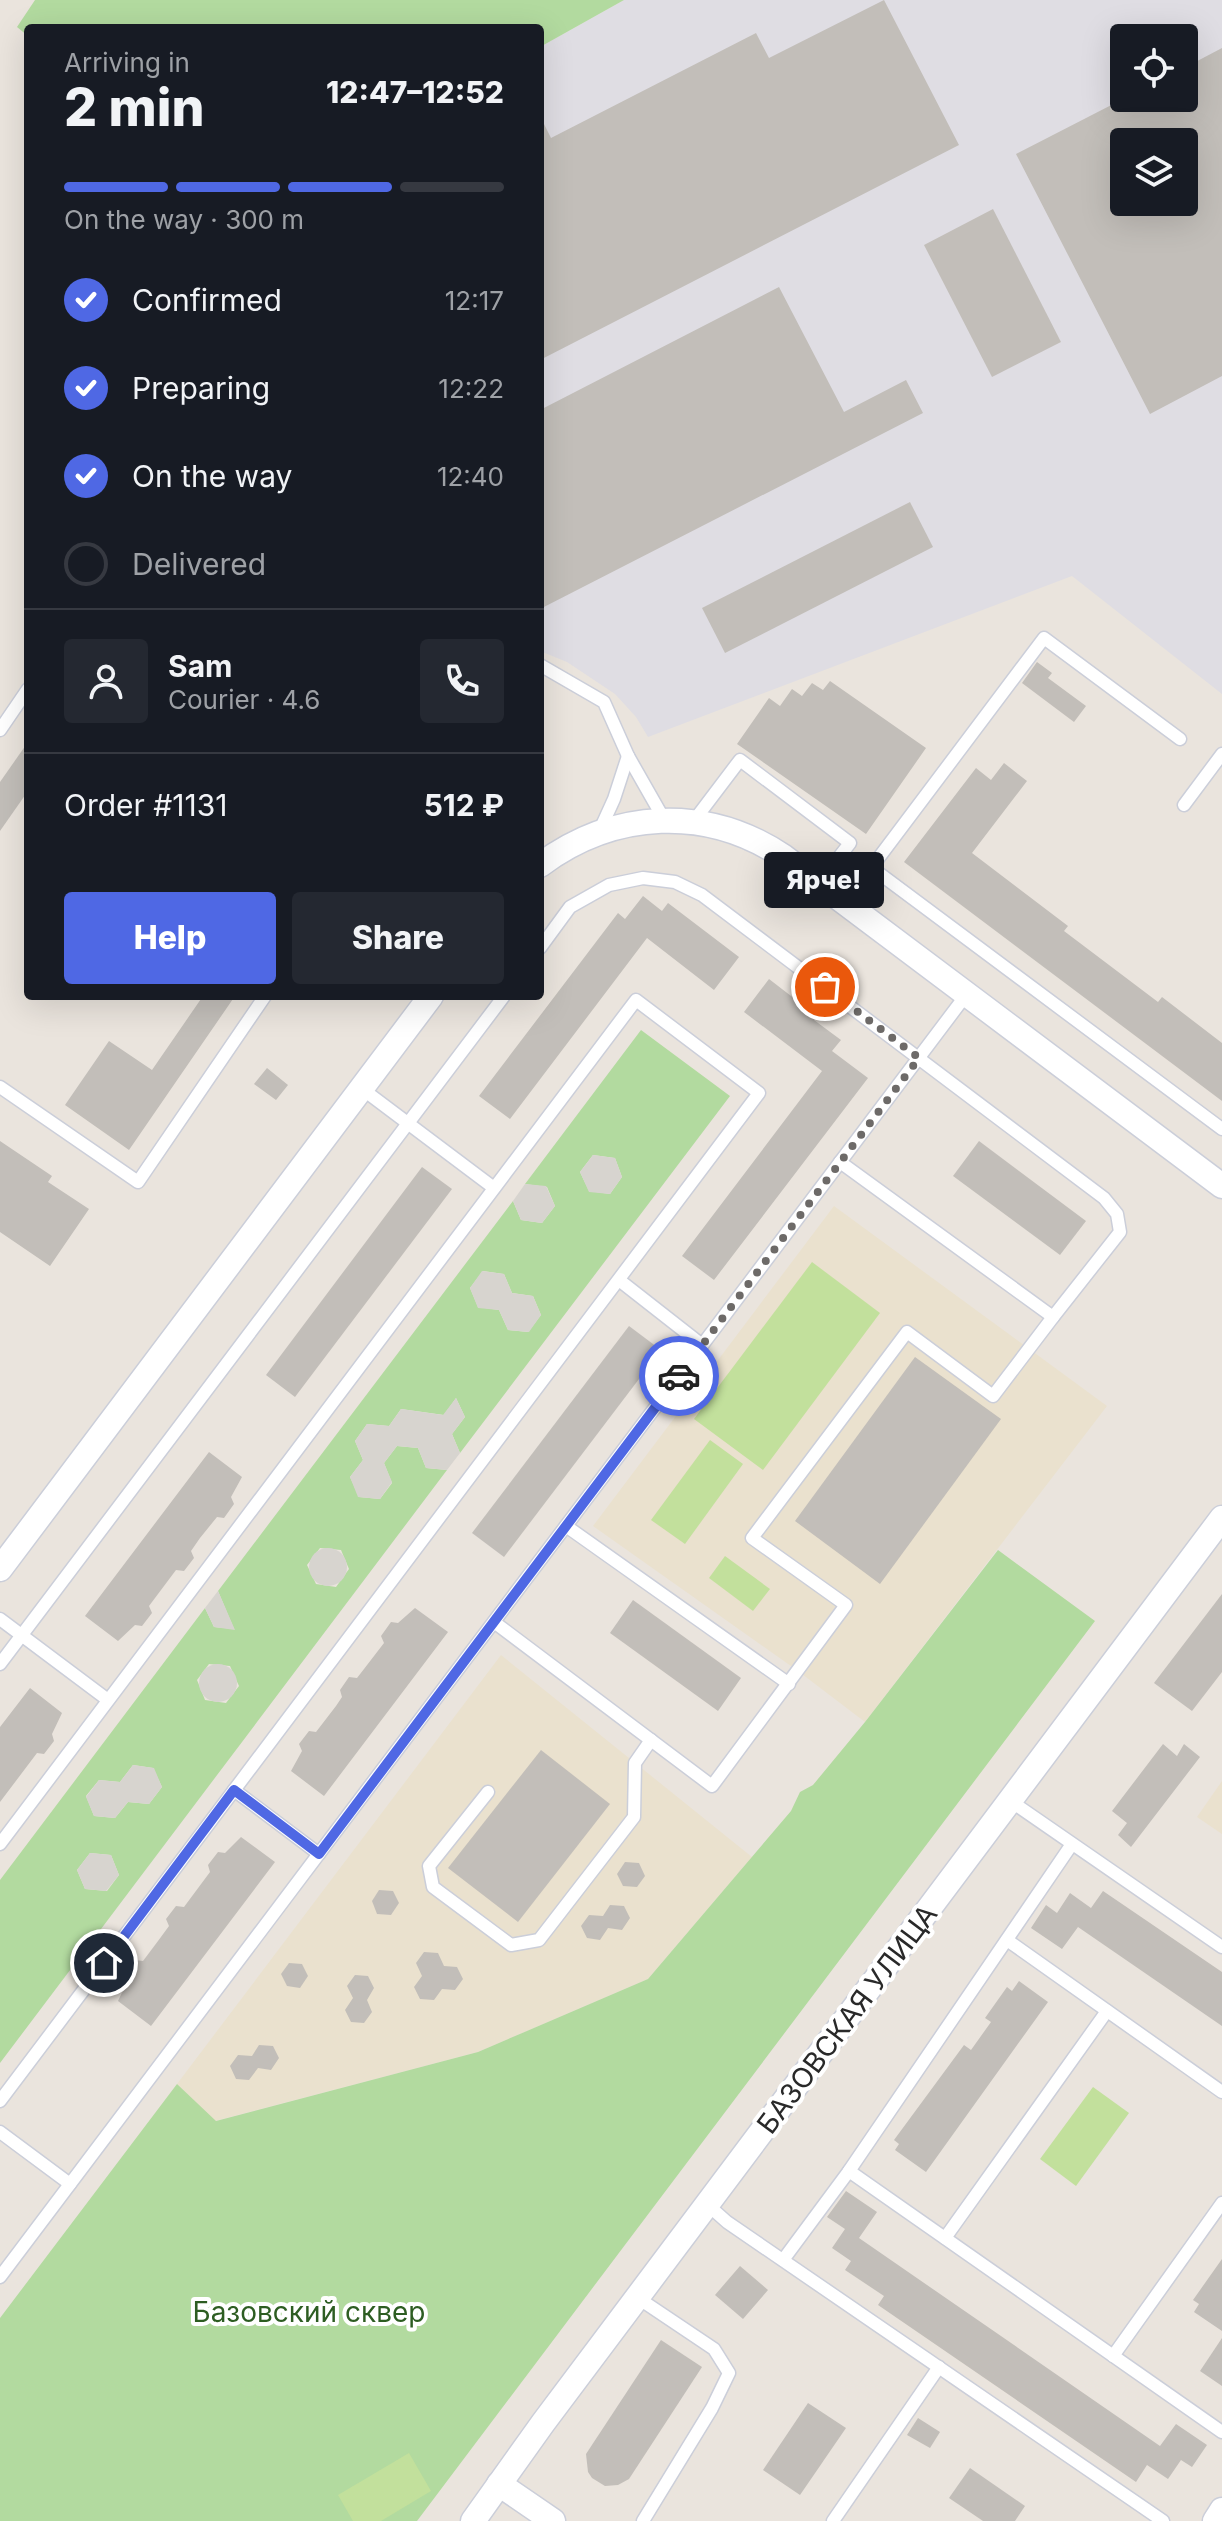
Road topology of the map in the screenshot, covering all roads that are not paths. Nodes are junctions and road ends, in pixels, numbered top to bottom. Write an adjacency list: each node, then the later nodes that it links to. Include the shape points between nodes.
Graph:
1 (544, 667): 6 (lane, via 604,702)
2 (24, 698): 3 (lane)
3 (0, 730)
4 (1180, 739): 12 (lane, via 1044,638)
5 (1222, 754): 7 (lane)
6 (628, 756): 8 (lane); 10 (lane)
7 (1184, 805)
8 (665, 821): 9 (street); 10 (street)
9 (693, 822): 13 (street, via 732,830 773,850); 13 (lane, via 740,760 850,843)
10 (599, 832): 11 (street)
11 (544, 862)
12 (872, 868): 14 (lane); 24 (lane)
13 (818, 884): 14 (street)
14 (844, 904): 16 (street)
15 (544, 943): 20 (lane, via 570,907 609,885 643,878 675,882 702,895)
16 (966, 995): 20 (lane); 26 (street)
17 (262, 1000): 21 (lane, via 138,1182)
18 (428, 1000): 22 (street)
19 (501, 1000): 23 (lane)
20 (919, 1058): 25 (lane); 29 (lane, via 1104,1198 1117,1214 1120,1232)
21 (0, 1087)
22 (361, 1088): 23 (lane); 33 (street)
23 (408, 1123): 27 (lane); 36 (lane)
24 (1222, 1129)
25 (840, 1162): 29 (lane); 30 (lane)
26 (1222, 1186)
27 (494, 1188): 28 (lane, via 636,1000 759,1093); 39 (lane)
28 (619, 1280): 30 (lane); 41 (lane)
29 (1053, 1317): 38 (lane, via 993,1396 907,1332 752,1538 846,1605)
30 (702, 1345): 32 (lane)
31 (1222, 1518): 43 (street, БАЗОВСКАЯ УЛИЦА)
32 (566, 1526): 35 (lane); 38 (lane)
33 (0, 1569)
34 (0, 1619): 36 (lane)
35 (494, 1622): 40 (lane); 46 (lane)
36 (22, 1635): 37 (lane); 39 (lane)
37 (0, 1664)
38 (789, 1684): 40 (lane, via 712,1786)
39 (108, 1700): 44 (lane)
40 (651, 1740): 42 (lane, via 635,1763 634,1817 539,1940 511,1945 433,1887 429,1866)
41 (234, 1790): 46 (lane); 51 (lane)
42 (488, 1792)
43 (1009, 1800): 45 (lane); 56 (street, БАЗОВСКАЯ УЛИЦА)
44 (0, 1844)
45 (1072, 1844): 47 (lane); 48 (lane)
46 (319, 1854): 54 (lane)
47 (1007, 1940): 49 (lane); 53 (lane)
48 (1222, 1947)
49 (1107, 2011): 50 (lane); 57 (lane)
50 (1222, 2092)
51 (0, 2101)
52 (0, 2132): 54 (lane)
53 (849, 2171): 57 (lane); 58 (lane)
54 (70, 2184): 59 (lane)
55 (1222, 2203): 61 (lane)
56 (709, 2206): 58 (lane); 60 (street, БАЗОВСКАЯ УЛИЦА)
57 (945, 2238): 61 (lane)
58 (783, 2260): 62 (lane)
59 (0, 2277)
60 (638, 2298): 64 (street, БАЗОВСКАЯ УЛИЦА); 68 (lane, via 714,2349 729,2373)
61 (1113, 2356): 63 (lane)
62 (939, 2367): 69 (lane); 70 (lane)
63 (1222, 2432)
64 (499, 2484): 66 (street, БАЗОВСКАЯ УЛИЦА); 67 (street)
65 (1222, 2510): 71 (street)
66 (473, 2521)
67 (553, 2521)
68 (643, 2521)
69 (833, 2521)
70 (1163, 2521)
71 (1215, 2521)

